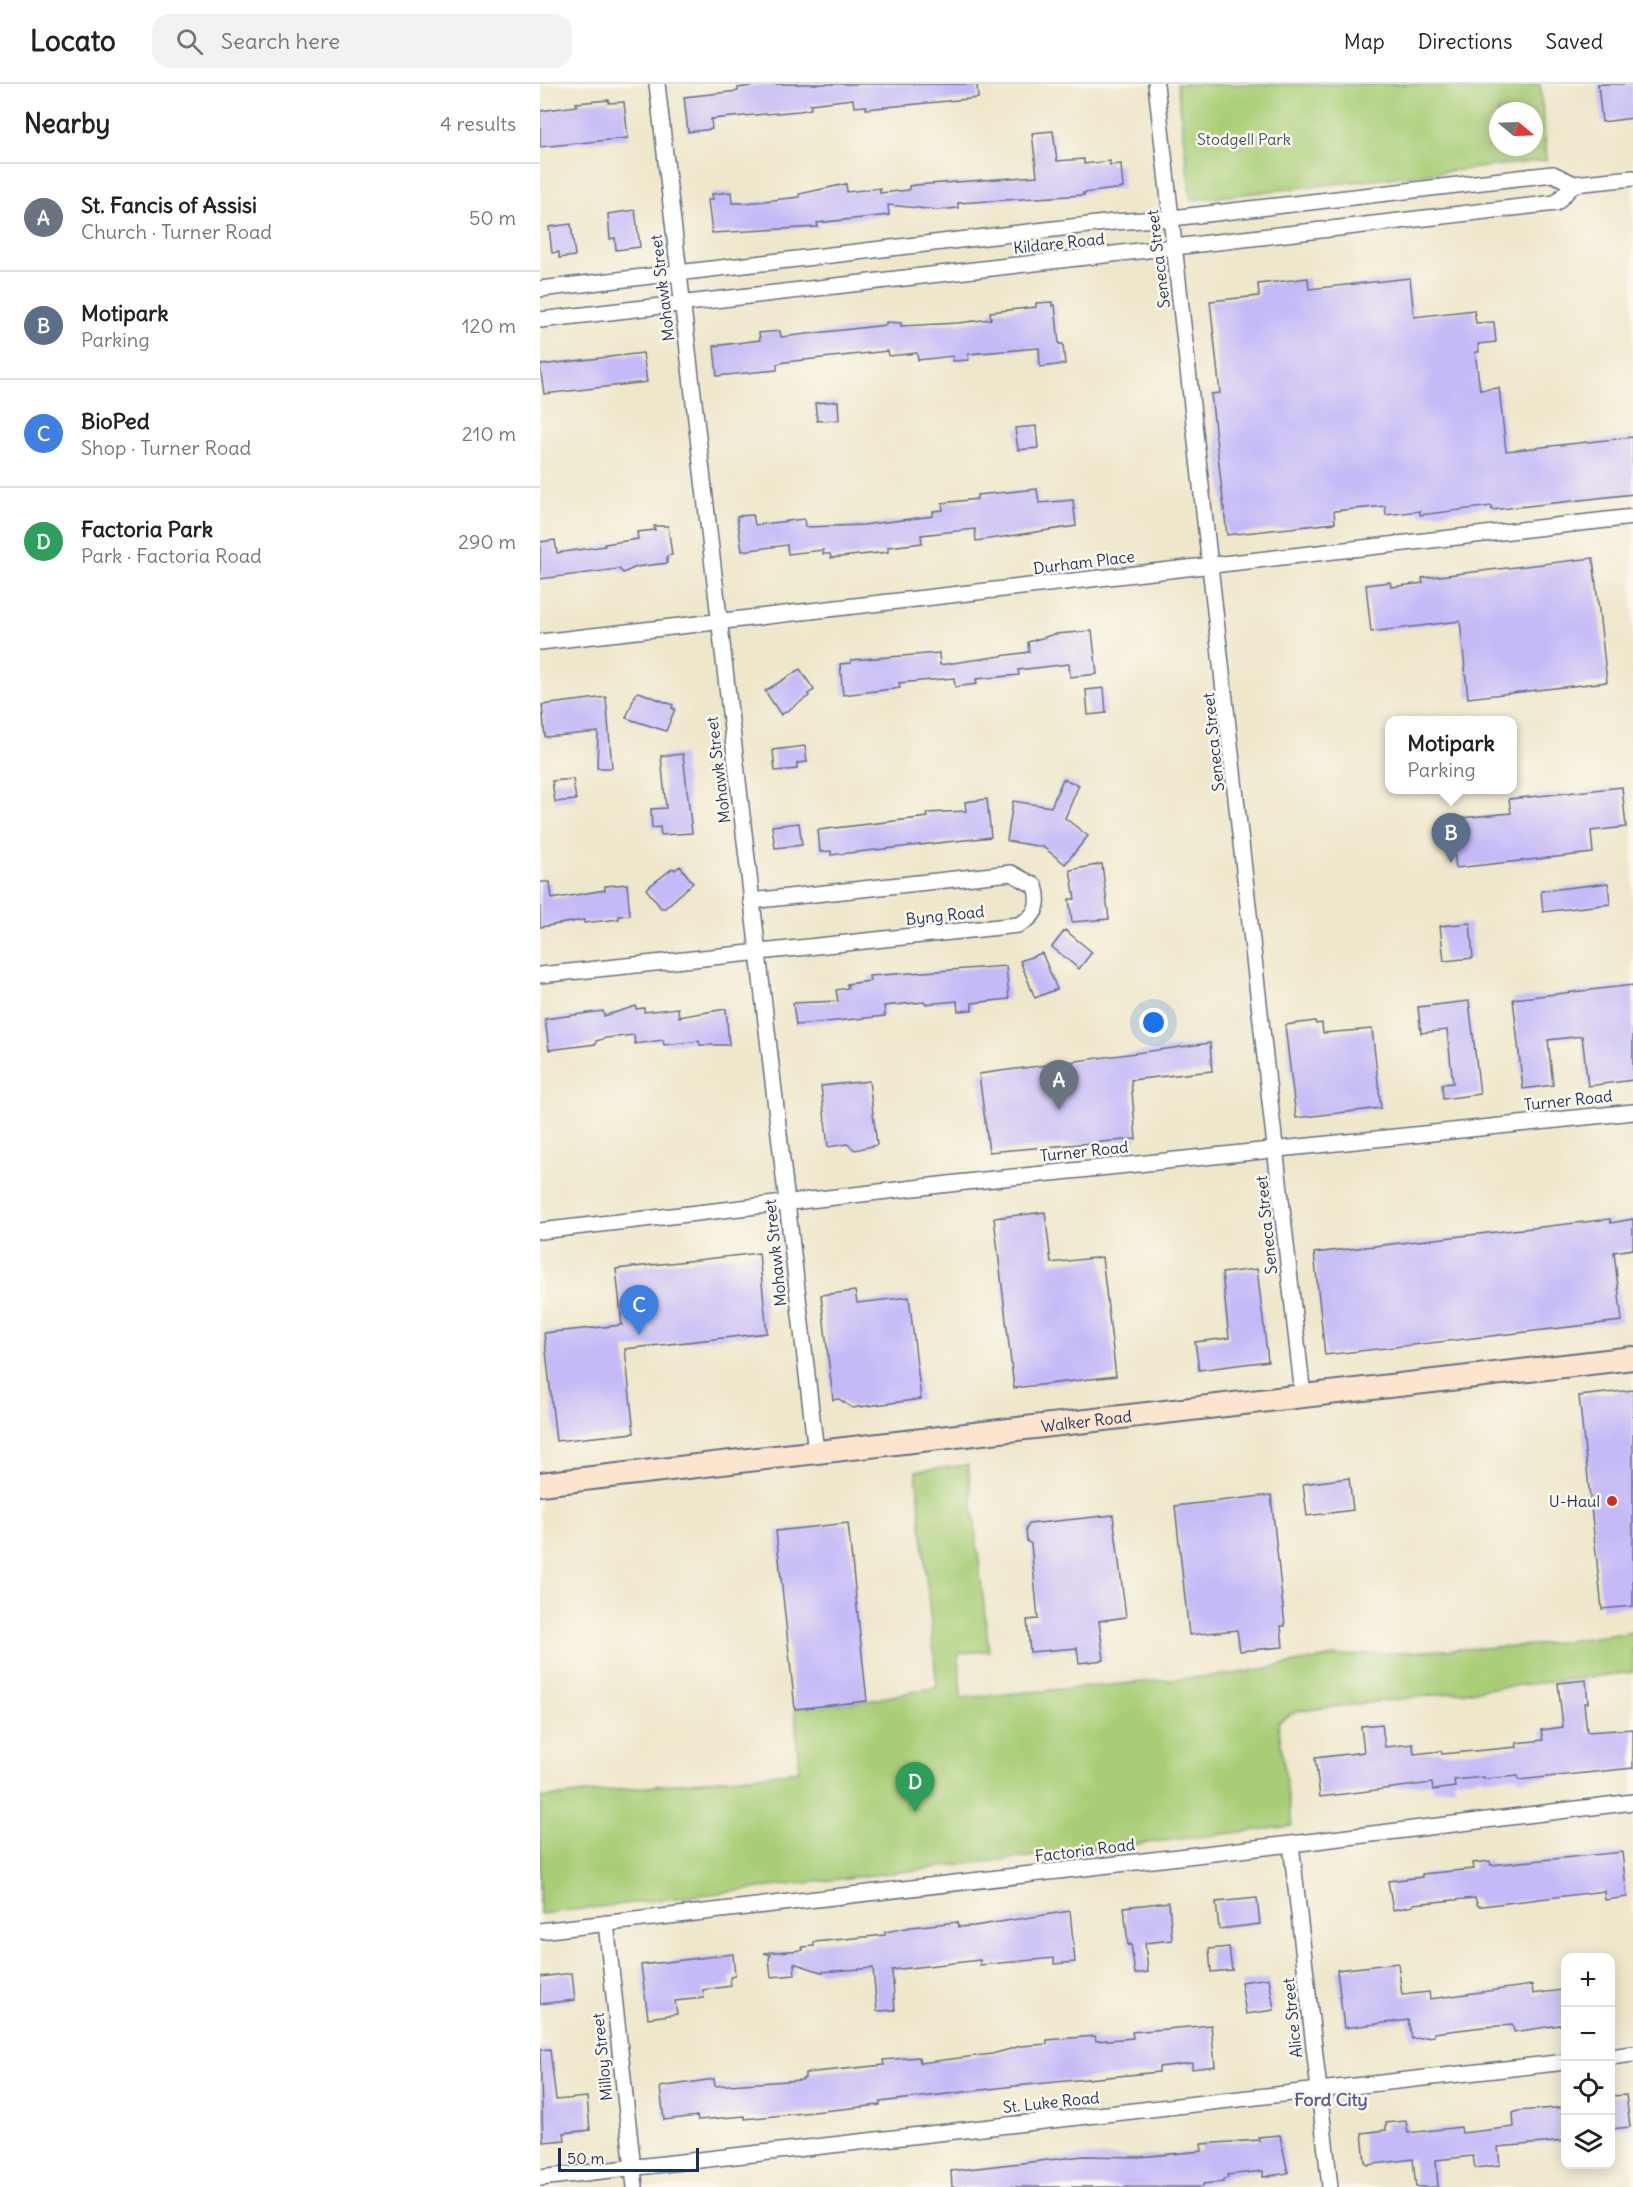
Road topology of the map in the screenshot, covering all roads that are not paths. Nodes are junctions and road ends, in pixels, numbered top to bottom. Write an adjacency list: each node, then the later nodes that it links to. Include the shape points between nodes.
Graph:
1 (657, 84): 7 (street, Mohawk Street)
2 (1156, 84): 5 (street, Seneca Street)
3 (1633, 178): 4 (street, Kildare Road)
4 (1574, 184): 5 (street, Kildare Road, via 1553,174); 6 (street, Kildare Road, via 1556,203)
5 (1172, 218): 6 (street, Seneca Street); 7 (street, Kildare Road)
6 (1175, 248): 9 (street, Kildare Road); 12 (street, Seneca Street)
7 (679, 272): 8 (street, Kildare Road); 9 (street, Mohawk Street)
8 (540, 289)
9 (682, 303): 10 (street, Kildare Road); 13 (street, Mohawk Street)
10 (540, 320)
11 (1633, 518): 12 (street, Durham Place)
12 (1211, 566): 13 (street, Durham Place); 19 (street, Seneca Street)
13 (719, 622): 14 (street, Durham Place); 15 (street, Mohawk Street)
14 (540, 642)
15 (751, 901): 16 (street, Mohawk Street); 16 (street, Byng Road, via 1011,873 1035,886 1038,897 1037,910 1018,926)
16 (758, 953): 17 (street, Byng Road); 20 (street, Mohawk Street)
17 (540, 975)
18 (1633, 1112): 19 (street, Turner Road)
19 (1276, 1149): 20 (street, Turner Road); 23 (street, Seneca Street)
20 (787, 1202): 21 (street, Turner Road); 24 (street, Mohawk Street)
21 (540, 1231)
22 (1633, 1358): 23 (main road, Walker Road)
23 (1303, 1396): 24 (main road, Walker Road)
24 (816, 1452): 25 (main road, Walker Road)
25 (540, 1484)
26 (1633, 1802): 27 (street, Factoria Road)
27 (1291, 1844): 28 (street, Factoria Road); 33 (street, Alice Street)
28 (606, 1923): 29 (street, Factoria Road); 34 (street, Milloy Street)
29 (540, 1930)
30 (1633, 2054): 31 (street)
31 (1615, 2056)
32 (1561, 2063): 33 (street, St. Luke Road)
33 (1319, 2090): 34 (street, St. Luke Road); 37 (street, Alice Street)
34 (633, 2168): 35 (street, St. Luke Road); 36 (street, Milloy Street)
35 (540, 2178)
36 (634, 2187)
37 (1330, 2187)

